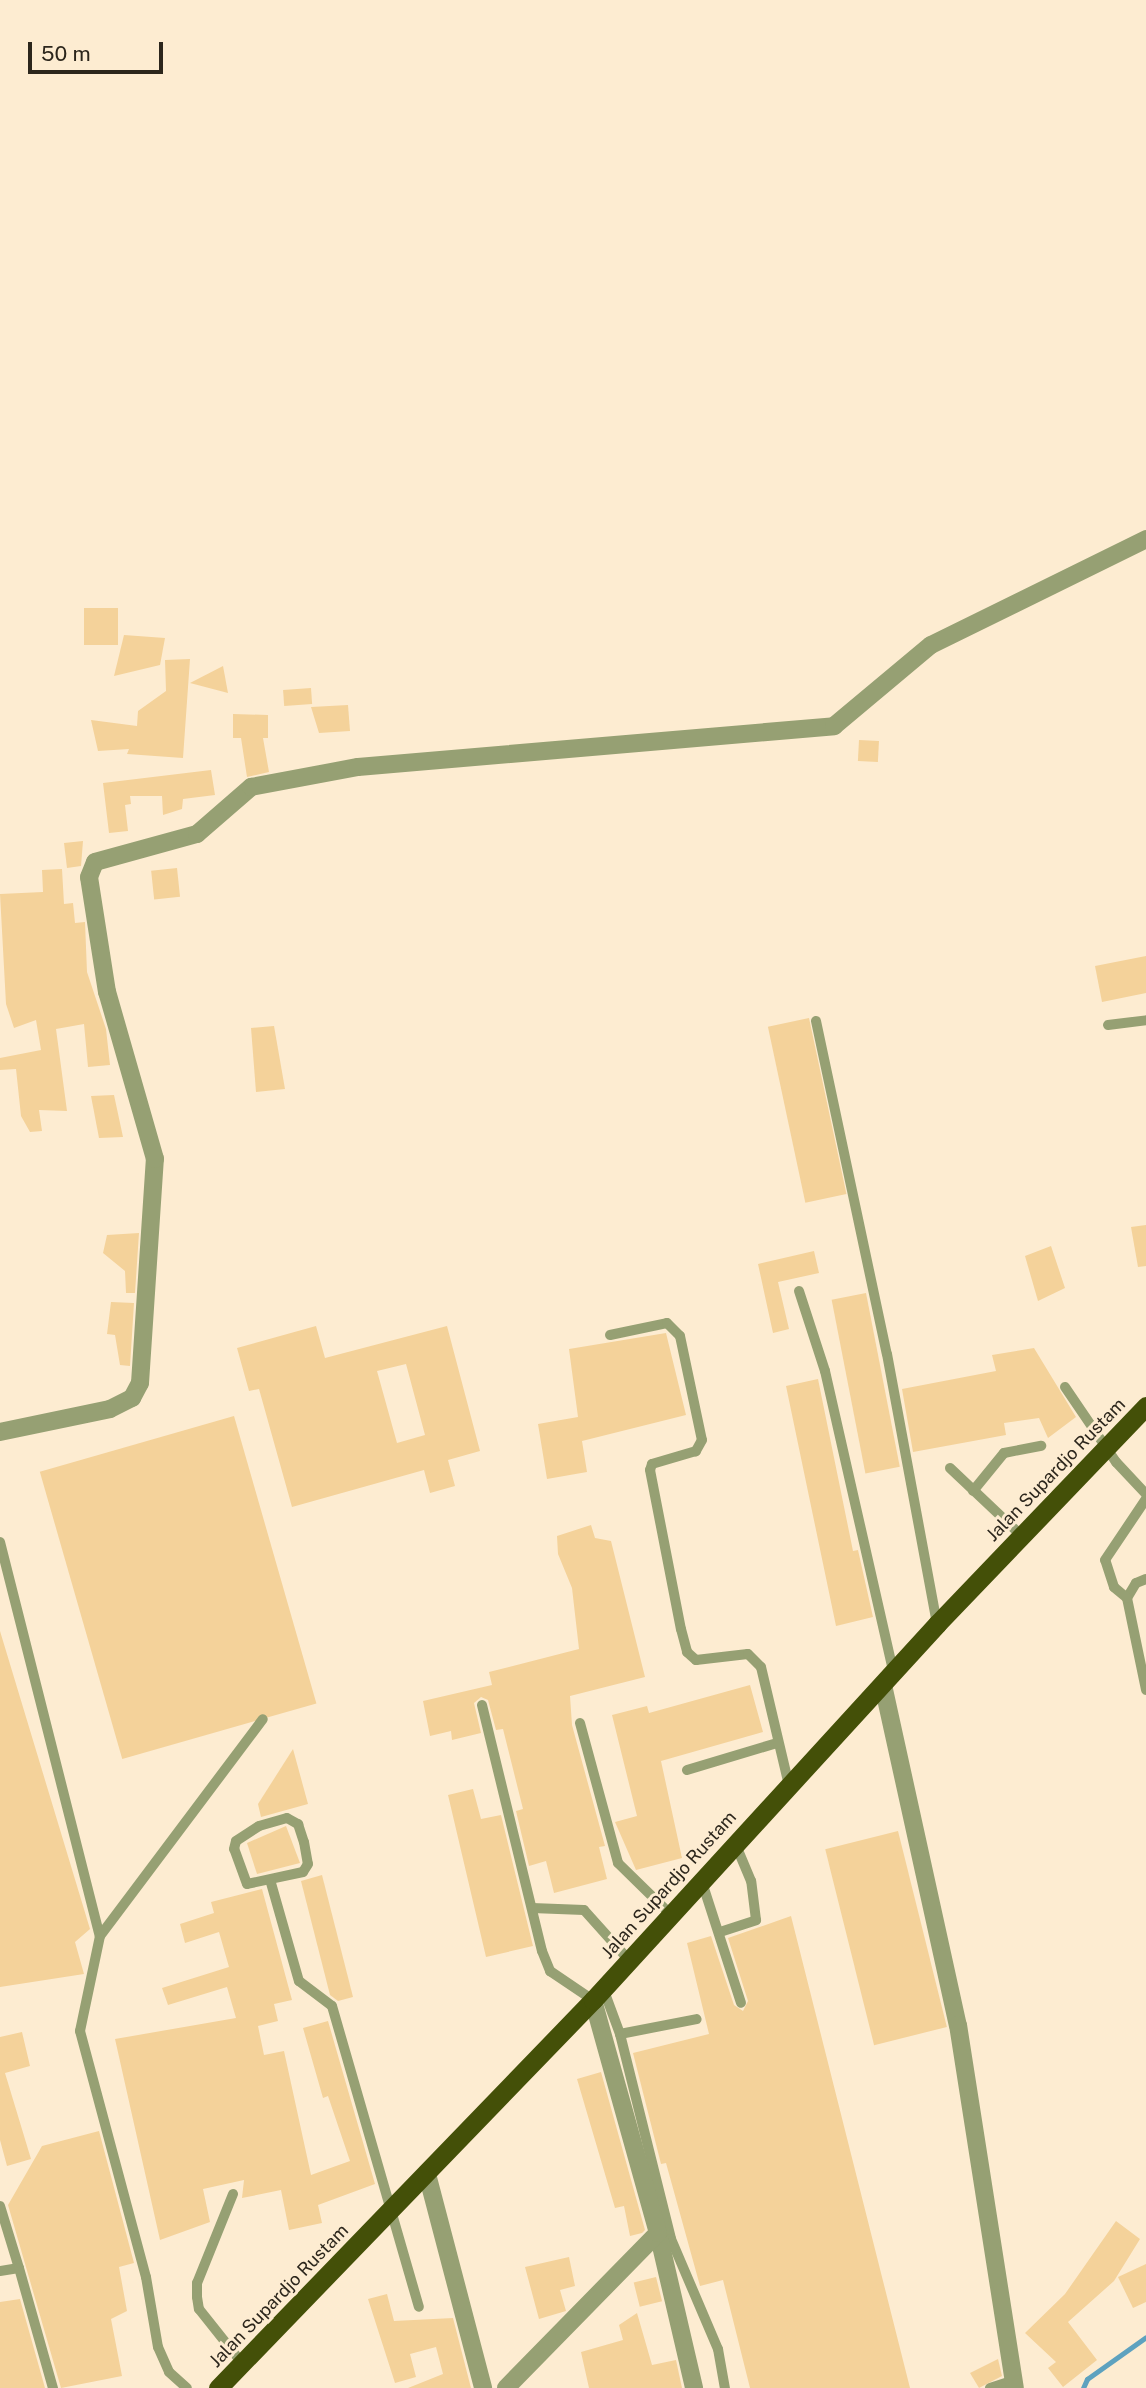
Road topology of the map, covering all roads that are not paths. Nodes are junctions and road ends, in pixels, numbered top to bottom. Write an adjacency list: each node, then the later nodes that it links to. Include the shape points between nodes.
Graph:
1 (1146, 539): 9 (street, via 932,645 834,726 345,769 251,788 197,834 95,862 89,877 107,992 155,1158 140,1383 132,1398 110,1409)
2 (1146, 1020): 4 (lane)
3 (816, 1021): 19 (lane, via 887,1354)
4 (1108, 1025)
5 (799, 1290): 20 (lane, via 825,1371)
6 (610, 1335): 25 (lane, via 667,1323 680,1336 702,1440 696,1451 652,1464 650,1470 681,1629 687,1652 696,1660 748,1654 761,1667)
7 (1065, 1387): 11 (lane)
8 (1146, 1406): 11 (highway, Jalan Supardjo Rustam)
9 (0, 1432)
10 (1041, 1446): 13 (lane, via 1004,1453)
11 (1107, 1446): 14 (lane); 15 (highway, Jalan Supardjo Rustam)
12 (950, 1468): 13 (lane)
13 (973, 1491): 15 (lane)
14 (1146, 1497): 18 (lane, via 1105,1560 1114,1587)
15 (1022, 1535): 19 (highway, Jalan Supardjo Rustam)
16 (0, 1542): 34 (lane)
17 (1146, 1579): 18 (lane, via 1136,1583)
18 (1128, 1598): 21 (lane)
19 (937, 1624): 20 (highway, Jalan Supardjo Rustam)
20 (888, 1680): 27 (highway, Jalan Supardjo Rustam); 49 (street, via 958,2025)
21 (1146, 1690)
22 (482, 1705): 31 (lane)
23 (263, 1719): 34 (lane)
24 (580, 1723): 32 (lane, via 618,1863)
25 (777, 1743): 26 (lane); 27 (lane)
26 (687, 1770)
27 (789, 1785): 28 (highway, Jalan Supardjo Rustam)
28 (735, 1843): 29 (highway, Jalan Supardjo Rustam); 33 (lane, via 751,1881 755,1920)
29 (701, 1879): 32 (highway, Jalan Supardjo Rustam); 33 (lane)
30 (271, 1883): 30 (lane, via 253,1886 242,1879 236,1841 266,1824 293,1819 308,1864 303,1872); 43 (lane, via 299,1981 332,2007)
31 (532, 1908): 35 (lane, via 584,1910); 36 (lane, via 550,1971)
32 (669, 1913): 35 (highway, Jalan Supardjo Rustam)
33 (720, 1932): 37 (lane)
34 (100, 1936): 51 (lane, via 80,2031 146,2277 159,2347 169,2372)
35 (628, 1959): 36 (highway, Jalan Supardjo Rustam)
36 (598, 1994): 39 (lane); 40 (highway, Jalan Supardjo Rustam); 44 (street)
37 (741, 2003)
38 (696, 2019): 39 (lane)
39 (620, 2034): 56 (lane, via 671,2239 719,2349)
40 (427, 2174): 43 (highway, Jalan Supardjo Rustam); 53 (street)
41 (233, 2194): 48 (lane, via 197,2283 197,2297 199,2309)
42 (0, 2206): 45 (lane)
43 (393, 2208): 47 (lane); 48 (highway, Jalan Supardjo Rustam)
44 (658, 2233): 54 (street); 55 (street)
45 (19, 2268): 46 (lane); 50 (lane)
46 (0, 2272)
47 (419, 2307)
48 (242, 2363): 52 (highway, Jalan Supardjo Rustam)
49 (1015, 2384): 57 (lane)
50 (53, 2388)
51 (187, 2388)
52 (218, 2388)
53 (483, 2388)
54 (506, 2388)
55 (694, 2388)
56 (725, 2388)
57 (990, 2388)

